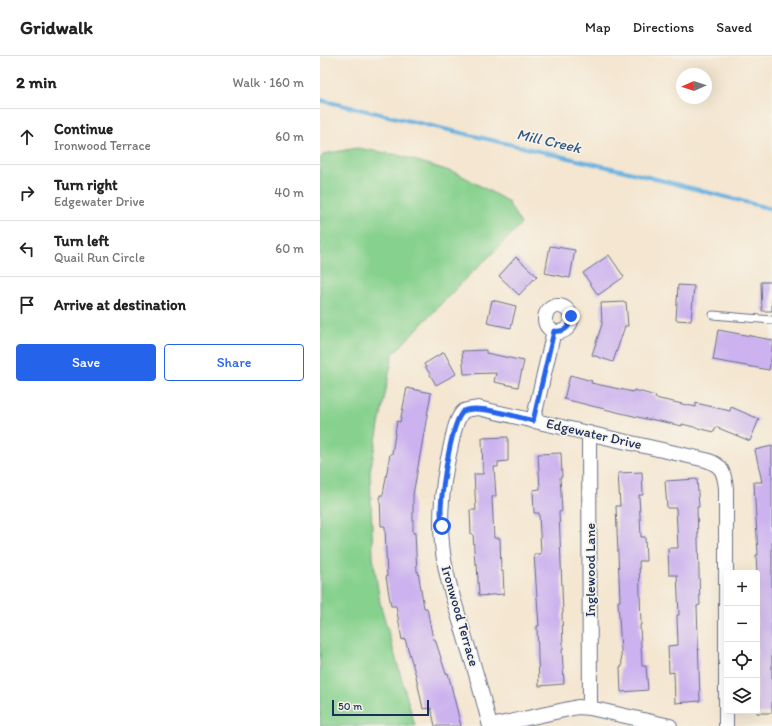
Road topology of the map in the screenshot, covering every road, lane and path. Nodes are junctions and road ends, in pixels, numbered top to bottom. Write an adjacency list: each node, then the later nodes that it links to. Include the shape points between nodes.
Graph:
1 (713, 316): 2 (lane)
2 (772, 320)
3 (554, 331): 5 (street)
4 (464, 412): 5 (street, Edgewater Drive, via 478,408); 8 (street, Ironwood Terrace, via 456,426 446,467 441,508 442,544 449,584)
5 (533, 421): 6 (street, Edgewater Drive)
6 (589, 433): 7 (street, Inglewood Lane); 10 (street, Edgewater Drive, via 706,460 722,469 726,488)
7 (590, 708): 8 (street, via 568,708); 9 (street)
8 (491, 726)
9 (670, 726)
10 (726, 726)

